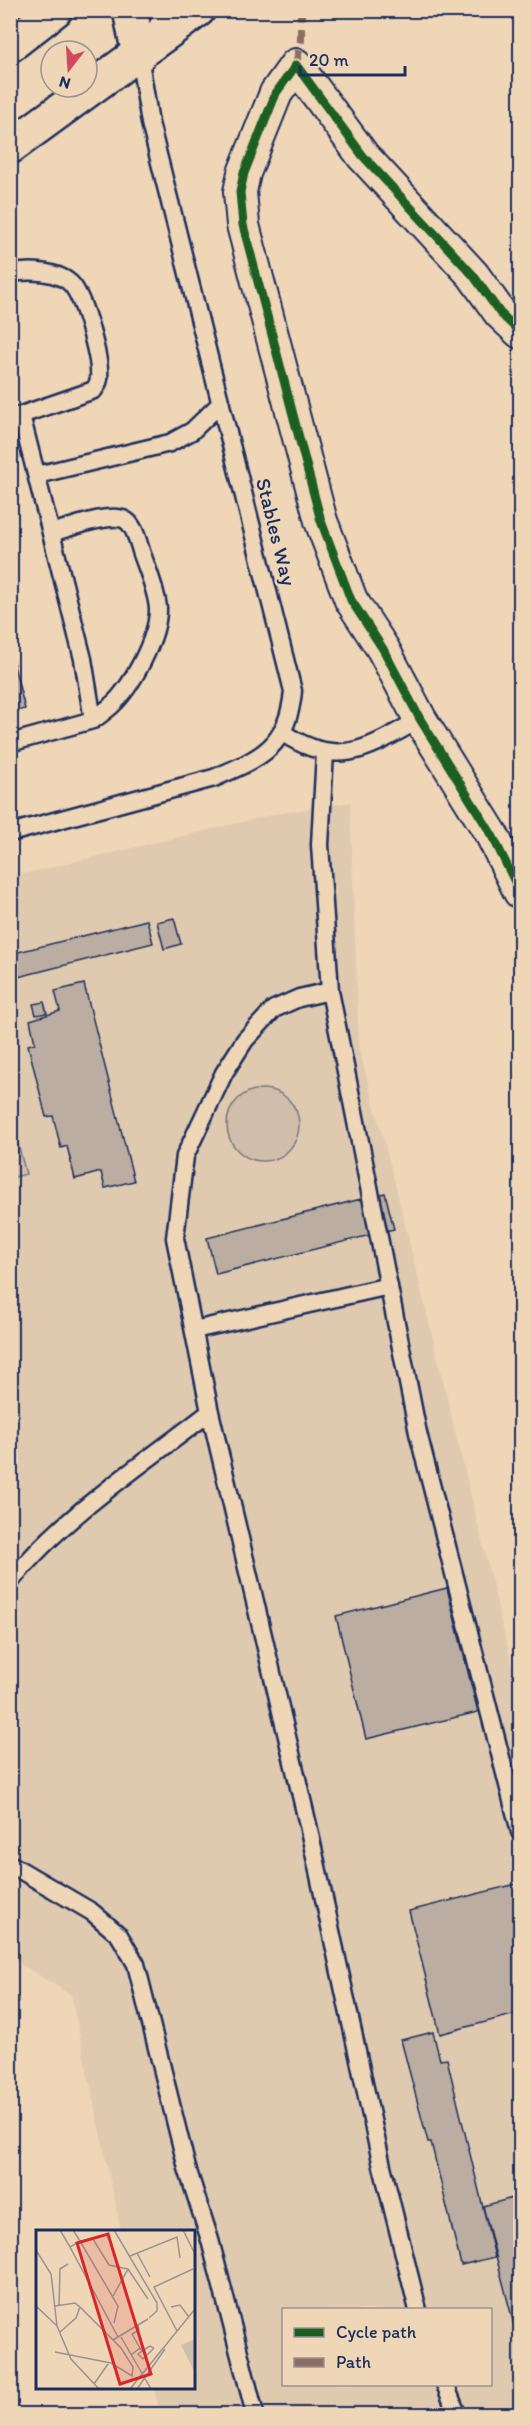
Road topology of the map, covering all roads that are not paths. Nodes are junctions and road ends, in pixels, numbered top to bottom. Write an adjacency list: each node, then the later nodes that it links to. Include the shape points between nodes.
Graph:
1 (56, 10): 5 (main road)
2 (130, 10): 6 (main road)
3 (167, 10): 6 (lane)
4 (198, 10): 6 (main road)
5 (10, 45)
6 (139, 55): 7 (main road); 10 (lane, Stables Way, via 150,123)
7 (10, 147)
8 (10, 274): 11 (lane, via 38,272 71,284 81,300 100,381 94,390)
9 (520, 332): 14 (street, via 363,156 296,65 276,93 244,173 240,192 243,225 321,521 351,600 383,649)
10 (221, 403): 12 (lane, via 192,431 170,443); 16 (lane, Stables Way, via 293,691 291,713)
11 (16, 417): 12 (lane)
12 (37, 475): 13 (lane)
13 (51, 533): 15 (lane); 15 (lane, via 107,518 123,519 132,526 153,584 158,608 147,650 112,705)
14 (420, 719): 18 (lane, via 359,751); 20 (street, via 492,835)
15 (93, 720): 17 (lane)
16 (283, 733): 18 (lane, via 300,744); 19 (lane, Stables Way, via 259,758 214,778)
17 (10, 742)
18 (325, 752): 21 (lane, via 320,845)
19 (10, 833)
20 (520, 892)
21 (330, 991): 22 (lane); 23 (lane, via 274,1009 245,1040 224,1073 185,1156 175,1238)
22 (389, 1286): 23 (lane); 26 (lane, via 418,1433)
23 (194, 1330): 24 (lane)
24 (210, 1412): 25 (lane, via 84,1509 34,1553); 28 (lane)
25 (10, 1582)
26 (520, 1832)
27 (10, 1864): 30 (lane, via 92,1912 119,1935 136,1964)
28 (418, 2308)
29 (445, 2386): 31 (lane)
30 (255, 2415)
31 (458, 2415)

